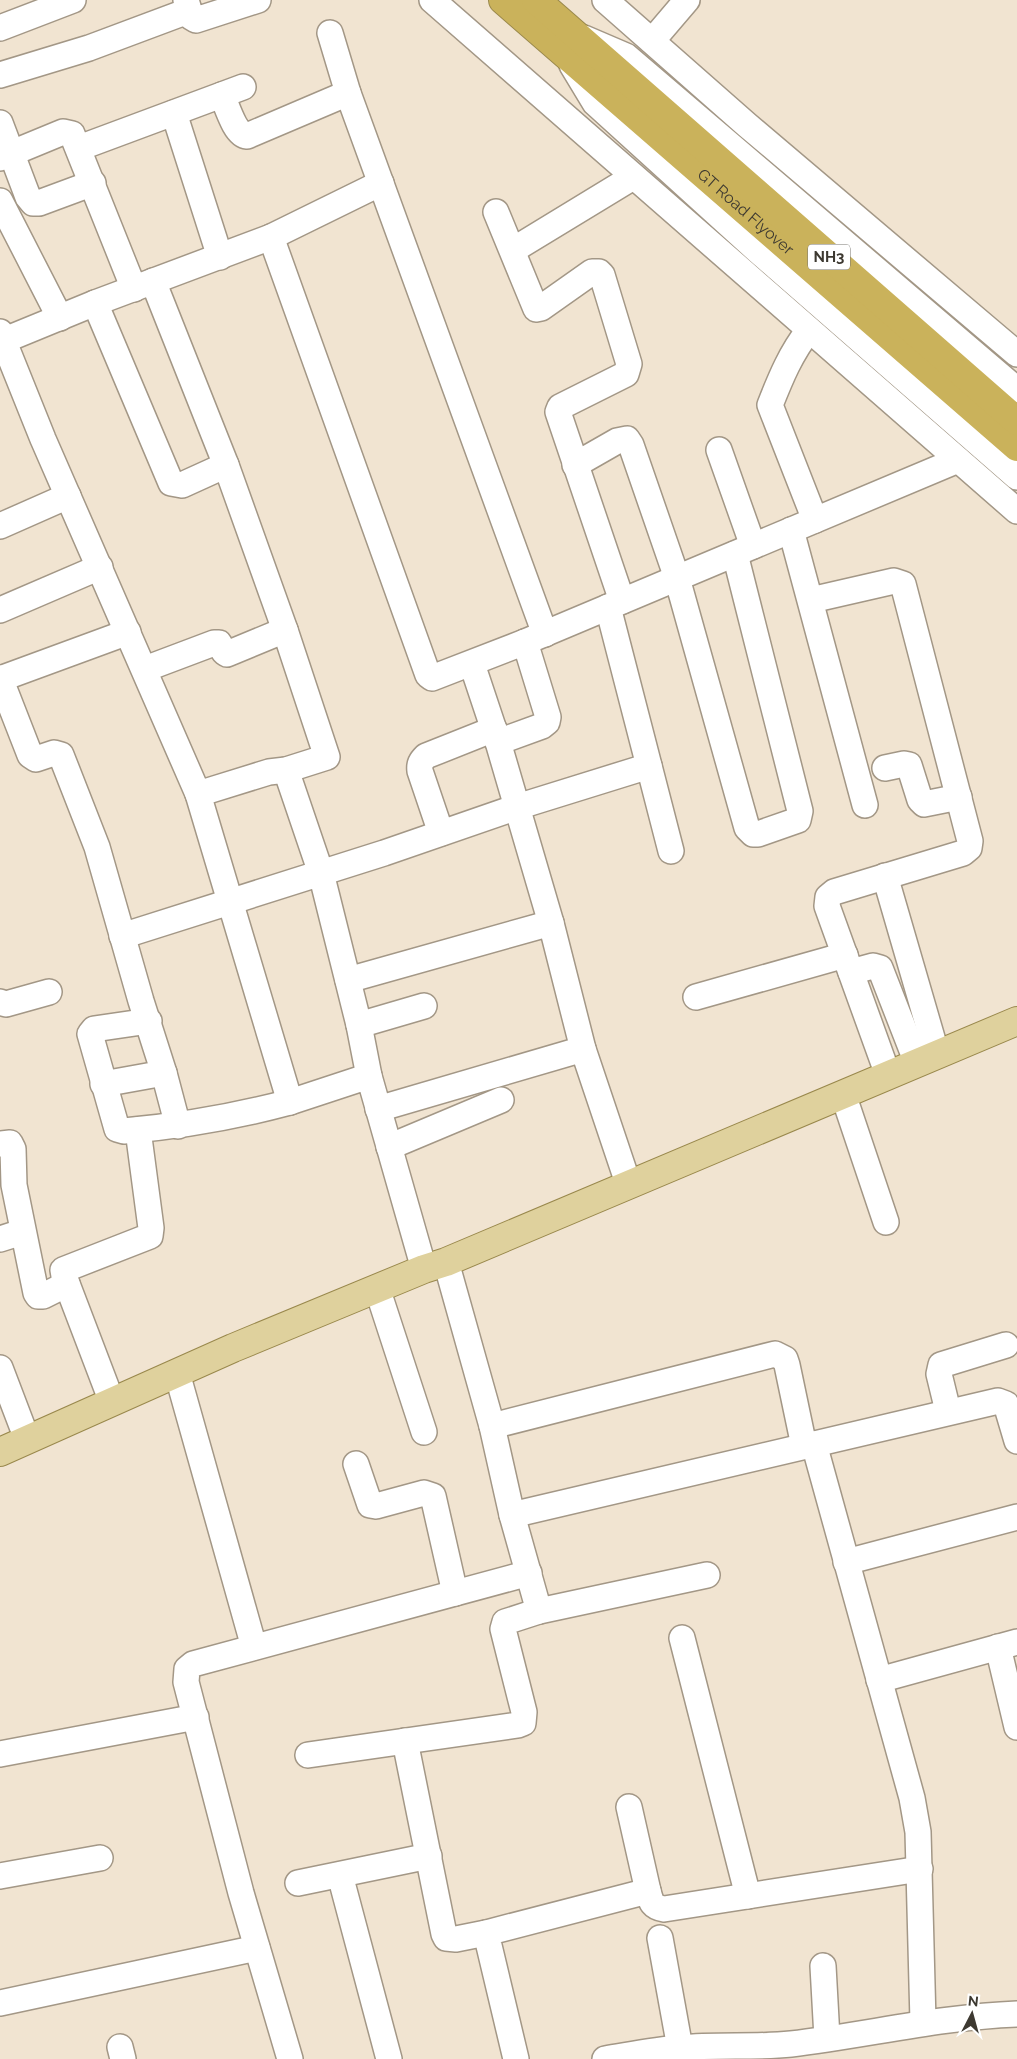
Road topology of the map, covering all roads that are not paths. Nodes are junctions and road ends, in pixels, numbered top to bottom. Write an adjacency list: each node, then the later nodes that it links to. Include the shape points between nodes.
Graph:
1 (73, 0): 9 (street)
2 (258, 0): 8 (street, via 199,19 193,19)
3 (432, 0): 19 (street)
4 (503, 0): 12 (highway, NH3)
5 (536, 0): 12 (highway, NH3)
6 (605, 0): 11 (street)
7 (688, 0): 11 (street)
8 (187, 5): 13 (street, via 89,48)
9 (0, 28)
10 (330, 33): 14 (street)
11 (652, 41): 32 (street)
12 (571, 45): 33 (street, via 626,56); 34 (highway, GT Road Flyover / NH3); 35 (highway, GT Road Flyover / NH3); 40 (street, via 595,103 758,251)
13 (0, 75)
14 (348, 93): 15 (street, via 247,136 238,132 233,91); 21 (street)
15 (174, 113): 17 (street); 26 (street)
16 (0, 123): 18 (street)
17 (79, 148): 18 (street, via 72,134 66,132); 20 (street)
18 (5, 156): 20 (street, via 33,202 39,203)
19 (633, 177): 25 (street); 30 (street)
20 (93, 183): 27 (street)
21 (380, 183): 24 (street); 54 (street)
22 (0, 201): 29 (street)
23 (496, 212): 25 (street)
24 (271, 237): 26 (street); 55 (street, via 428,675 436,678)
25 (513, 250): 38 (street, via 534,307 538,309 592,272 599,272 629,364 626,374 558,409)
26 (220, 257): 27 (street)
27 (144, 285): 28 (street); 39 (street)
28 (95, 303): 29 (street); 39 (street, via 171,483 182,485)
29 (60, 318): 31 (street)
30 (809, 330): 37 (street); 43 (street, via 785,366 770,405)
31 (1, 338): 41 (street)
32 (1017, 354)
33 (1017, 390)
34 (1017, 421)
35 (1017, 447)
36 (719, 450): 46 (street)
37 (958, 460): 42 (street); 43 (street)
38 (575, 465): 48 (street, via 617,441 627,439); 50 (street)
39 (226, 466): 52 (street)
40 (1017, 477)
41 (68, 496): 44 (street); 47 (street)
42 (1017, 511)
43 (815, 520): 45 (street)
44 (0, 526)
45 (791, 530): 46 (street); 49 (street)
46 (744, 550): 48 (street); 48 (street, via 800,811 798,820 758,834 747,828)
47 (100, 567): 51 (street); 53 (street)
48 (677, 578): 50 (street)
49 (811, 600): 63 (street, via 894,582 903,584); 64 (street)
50 (615, 604): 54 (street); 59 (street)
51 (0, 610)
52 (285, 630): 56 (street, via 227,654 219,643 214,643); 61 (street, via 326,758)
53 (128, 632): 56 (street); 57 (street)
54 (535, 638): 55 (street); 58 (street, via 547,722 542,726)
55 (472, 664): 58 (street)
56 (145, 670): 62 (street)
57 (2, 691): 72 (street, via 32,758 54,753 61,755 97,847)
58 (496, 736): 65 (street); 66 (street, via 426,756 419,765)
59 (649, 766): 65 (street); 67 (street)
60 (885, 768): 63 (street, via 909,765 924,804)
61 (286, 770): 62 (street, via 269,772); 68 (street)
62 (198, 794): 70 (street)
63 (959, 797): 69 (street, via 969,848)
64 (865, 805)
65 (517, 807): 66 (street); 71 (street)
66 (441, 833): 68 (street)
67 (671, 851)
68 (321, 873): 70 (street); 74 (street)
69 (885, 876): 73 (street, via 834,892 828,897 827,906); 83 (street)
70 (231, 902): 72 (street); 90 (street)
71 (552, 923): 74 (street); 82 (street)
72 (122, 936): 79 (street)
73 (848, 964): 76 (street); 83 (street, via 880,968); 85 (street)
74 (348, 980): 81 (street)
75 (49, 992): 77 (street, via 6,1004)
76 (696, 997)
77 (0, 1002)
78 (424, 1006): 81 (street)
79 (149, 1021): 84 (street); 87 (street, via 91,1032)
80 (1017, 1021): 83 (main road)
81 (359, 1025): 86 (street)
82 (583, 1049): 91 (street); 96 (street)
83 (927, 1059): 85 (main road)
84 (164, 1073): 87 (street); 92 (street)
85 (888, 1075): 88 (main road)
86 (369, 1076): 90 (street); 91 (street)
87 (103, 1084): 93 (street, via 117,1129)
88 (843, 1094): 96 (main road); 97 (street)
89 (501, 1100): 95 (street)
90 (290, 1102): 92 (street)
91 (378, 1109): 95 (street)
92 (178, 1126): 93 (street)
93 (138, 1130): 100 (street, via 150,1236 65,1268 63,1273)
94 (0, 1144): 98 (street, via 10,1144 13,1149)
95 (389, 1147): 99 (street)
96 (628, 1183): 99 (main road)
97 (886, 1222)
98 (11, 1235): 100 (street, via 38,1296)
99 (434, 1265): 101 (main road); 107 (street)
100 (67, 1284): 105 (street)
101 (377, 1288): 104 (main road); 108 (street)
102 (1006, 1345): 106 (street, via 940,1365 939,1374)
103 (0, 1368): 109 (street)
104 (177, 1373): 105 (main road); 123 (street)
105 (112, 1402): 109 (main road)
106 (948, 1411): 110 (street, via 1003,1402); 111 (street)
107 (492, 1426): 111 (street, via 775,1354 787,1365); 114 (street)
108 (424, 1432)
109 (27, 1440): 112 (main road)
110 (1017, 1442)
111 (809, 1445): 114 (street); 116 (street)
112 (0, 1452)
113 (356, 1464): 119 (street, via 370,1505 424,1493 433,1496)
114 (512, 1515): 117 (street)
115 (1017, 1517): 116 (street)
116 (846, 1562): 124 (street)
117 (530, 1573): 119 (street); 120 (street)
118 (708, 1575): 120 (street)
119 (455, 1592): 123 (street)
120 (540, 1611): 127 (street, via 503,1625 524,1712 523,1723)
121 (682, 1638): 138 (street)
122 (1008, 1644): 124 (street); 126 (street)
123 (254, 1647): 125 (street, via 193,1664 187,1669 186,1682)
124 (879, 1680): 133 (street, via 912,1798)
125 (196, 1717): 128 (street); 141 (street)
126 (1017, 1727)
127 (405, 1741): 129 (street); 131 (street)
128 (0, 1754)
129 (308, 1755)
130 (629, 1807): 137 (street)
131 (429, 1856): 134 (street); 139 (street, via 446,1938 456,1940)
132 (100, 1858): 135 (street)
133 (920, 1869): 138 (street); 145 (street)
134 (340, 1874): 136 (street); 150 (street)
135 (0, 1876)
136 (298, 1883)
137 (648, 1891): 138 (street, via 652,1904 664,1909); 139 (street)
138 (748, 1896)
139 (486, 1933): 151 (street)
140 (660, 1938): 147 (street)
141 (257, 1948): 143 (street); 149 (street)
142 (823, 1966): 146 (street)
143 (0, 2003)
144 (1017, 2014): 145 (street)
145 (923, 2022): 146 (street)
146 (826, 2038): 148 (street)
147 (680, 2048): 148 (street); 152 (street)
148 (754, 2053)
149 (290, 2059)
150 (389, 2059)
151 (516, 2059)
152 (605, 2059)

